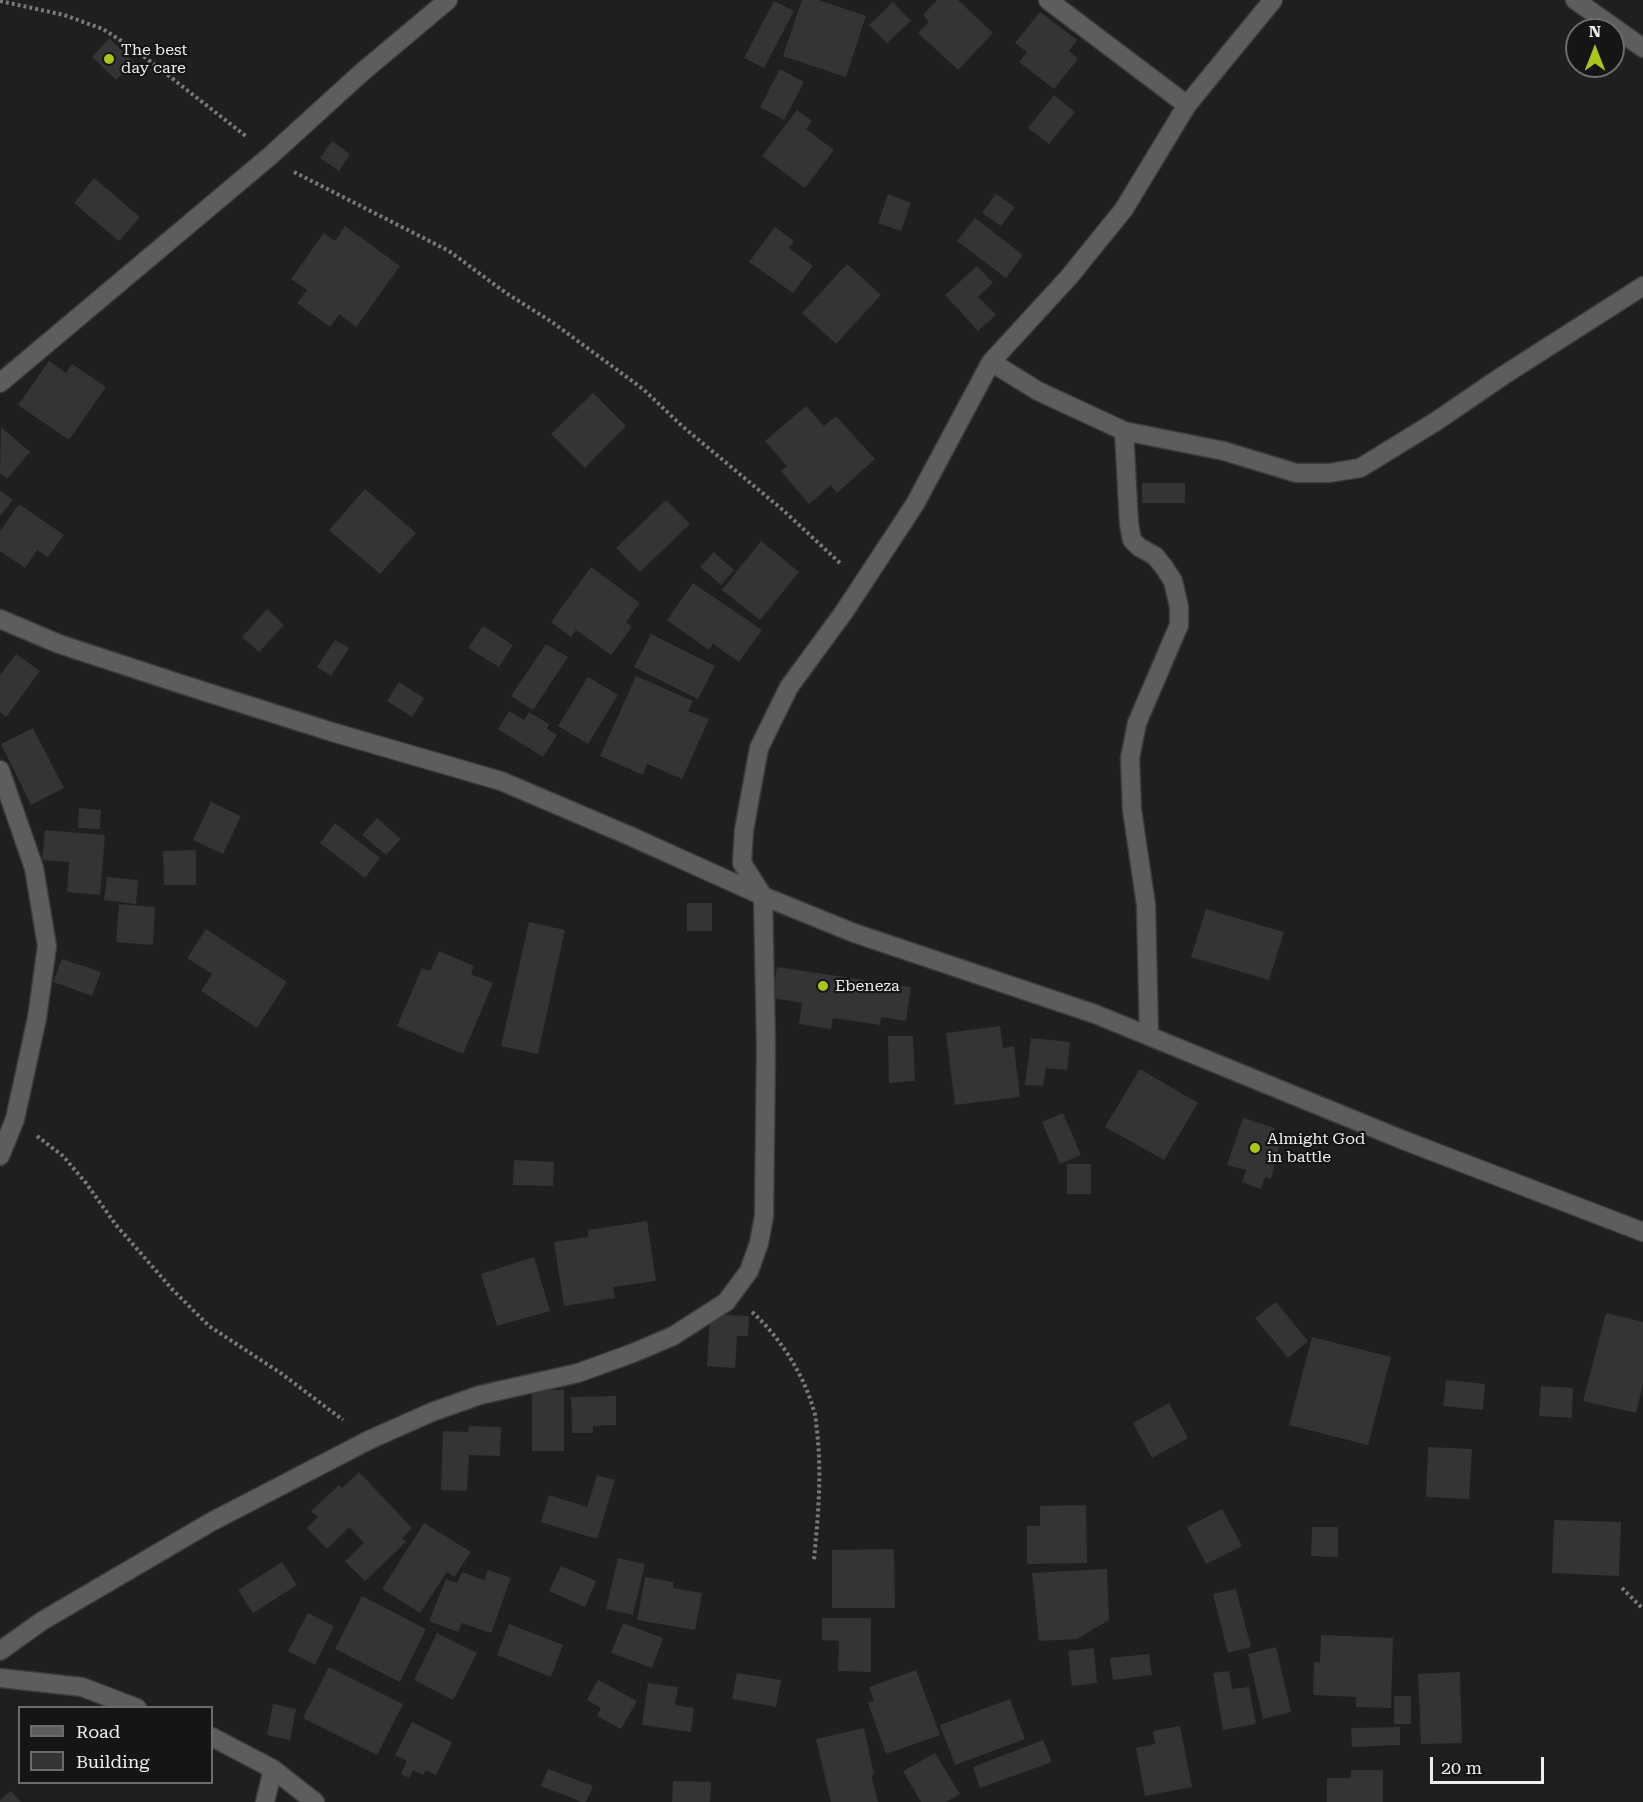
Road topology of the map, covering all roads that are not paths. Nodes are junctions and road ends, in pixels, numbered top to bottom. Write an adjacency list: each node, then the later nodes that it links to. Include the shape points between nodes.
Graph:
1 (448, 0): 9 (street)
2 (1048, 0): 6 (street)
3 (1273, 0): 6 (street)
4 (1575, 0): 5 (street)
5 (1643, 48)
6 (1187, 105): 8 (street, via 1124,210)
7 (1643, 286): 10 (street, via 1360,468 1296,473 1224,451)
8 (991, 362): 10 (street, via 1038,391); 13 (street, via 915,504 789,687 759,748 742,863)
9 (0, 383)
10 (1124, 431): 14 (street, via 1132,540 1164,567 1173,581 1179,607 1179,625 1137,723 1130,758 1132,810 1146,905)
11 (0, 619): 13 (street, via 59,644 184,685 501,781)
12 (0, 770): 15 (street, via 34,868 47,946 37,1018 15,1119)
13 (763, 896): 14 (street, via 854,933); 17 (street, via 764,1216 748,1271 726,1302 674,1336 633,1353 578,1373 480,1395 369,1440 201,1528 42,1621)
14 (1149, 1036): 16 (street)
15 (0, 1156)
16 (1643, 1232)
17 (0, 1651)
18 (0, 1678): 19 (street, via 82,1687)
19 (133, 1706)
20 (213, 1738): 21 (street)
21 (273, 1769): 22 (street); 23 (street)
22 (265, 1802)
23 (315, 1802)

